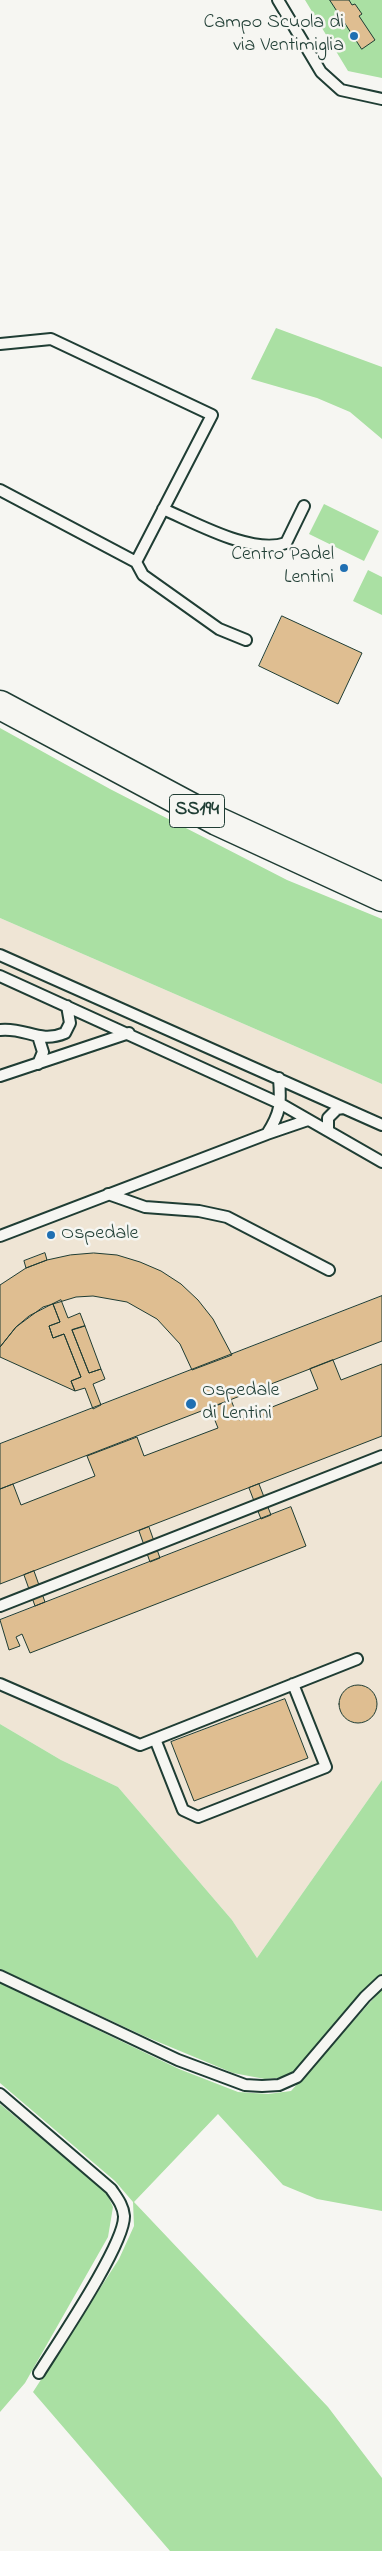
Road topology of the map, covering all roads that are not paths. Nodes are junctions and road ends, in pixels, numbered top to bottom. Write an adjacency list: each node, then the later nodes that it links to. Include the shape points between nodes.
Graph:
1 (278, 0): 2 (lane, via 322,72 341,90)
2 (382, 99)
3 (0, 344): 6 (lane, via 51,339 212,415)
4 (0, 490): 7 (lane)
5 (304, 506): 6 (lane, via 286,543 273,548 251,546)
6 (163, 510): 7 (lane)
7 (136, 562): 8 (lane, via 143,576 219,628)
8 (246, 640)
9 (5, 709): 10 (main road, SS194, via 217,821)
10 (382, 897)
11 (0, 955): 19 (lane)
12 (0, 976): 13 (lane)
13 (67, 1006): 15 (lane); 16 (lane, via 70,1022 65,1033 52,1038)
14 (0, 1030): 16 (lane, via 12,1028)
15 (128, 1033): 17 (lane); 20 (lane)
16 (38, 1036): 17 (lane, via 43,1052)
17 (38, 1064): 18 (lane)
18 (0, 1076)
19 (279, 1078): 20 (lane); 21 (lane)
20 (281, 1104): 22 (lane); 25 (lane, via 278,1118)
21 (343, 1108): 23 (lane); 24 (lane, via 328,1118)
22 (308, 1120): 24 (lane); 25 (lane)
23 (382, 1125)
24 (328, 1131): 26 (lane)
25 (267, 1134): 27 (lane)
26 (382, 1162)
27 (108, 1194): 28 (lane); 29 (lane, via 145,1207 199,1211 227,1217)
28 (0, 1236)
29 (329, 1270)
30 (382, 1456): 31 (lane)
31 (0, 1606)
32 (357, 1659): 34 (lane)
33 (0, 1684): 35 (lane, via 140,1745)
34 (293, 1684): 35 (lane); 35 (lane, via 326,1767 198,1817 183,1810)
35 (154, 1739)
36 (0, 1976): 37 (lane, via 178,2060 245,2085 262,2086 279,2085 297,2077)
37 (382, 1981)
38 (0, 2094): 39 (lane, via 111,2189 122,2205 124,2217 114,2249)
39 (39, 2373)

